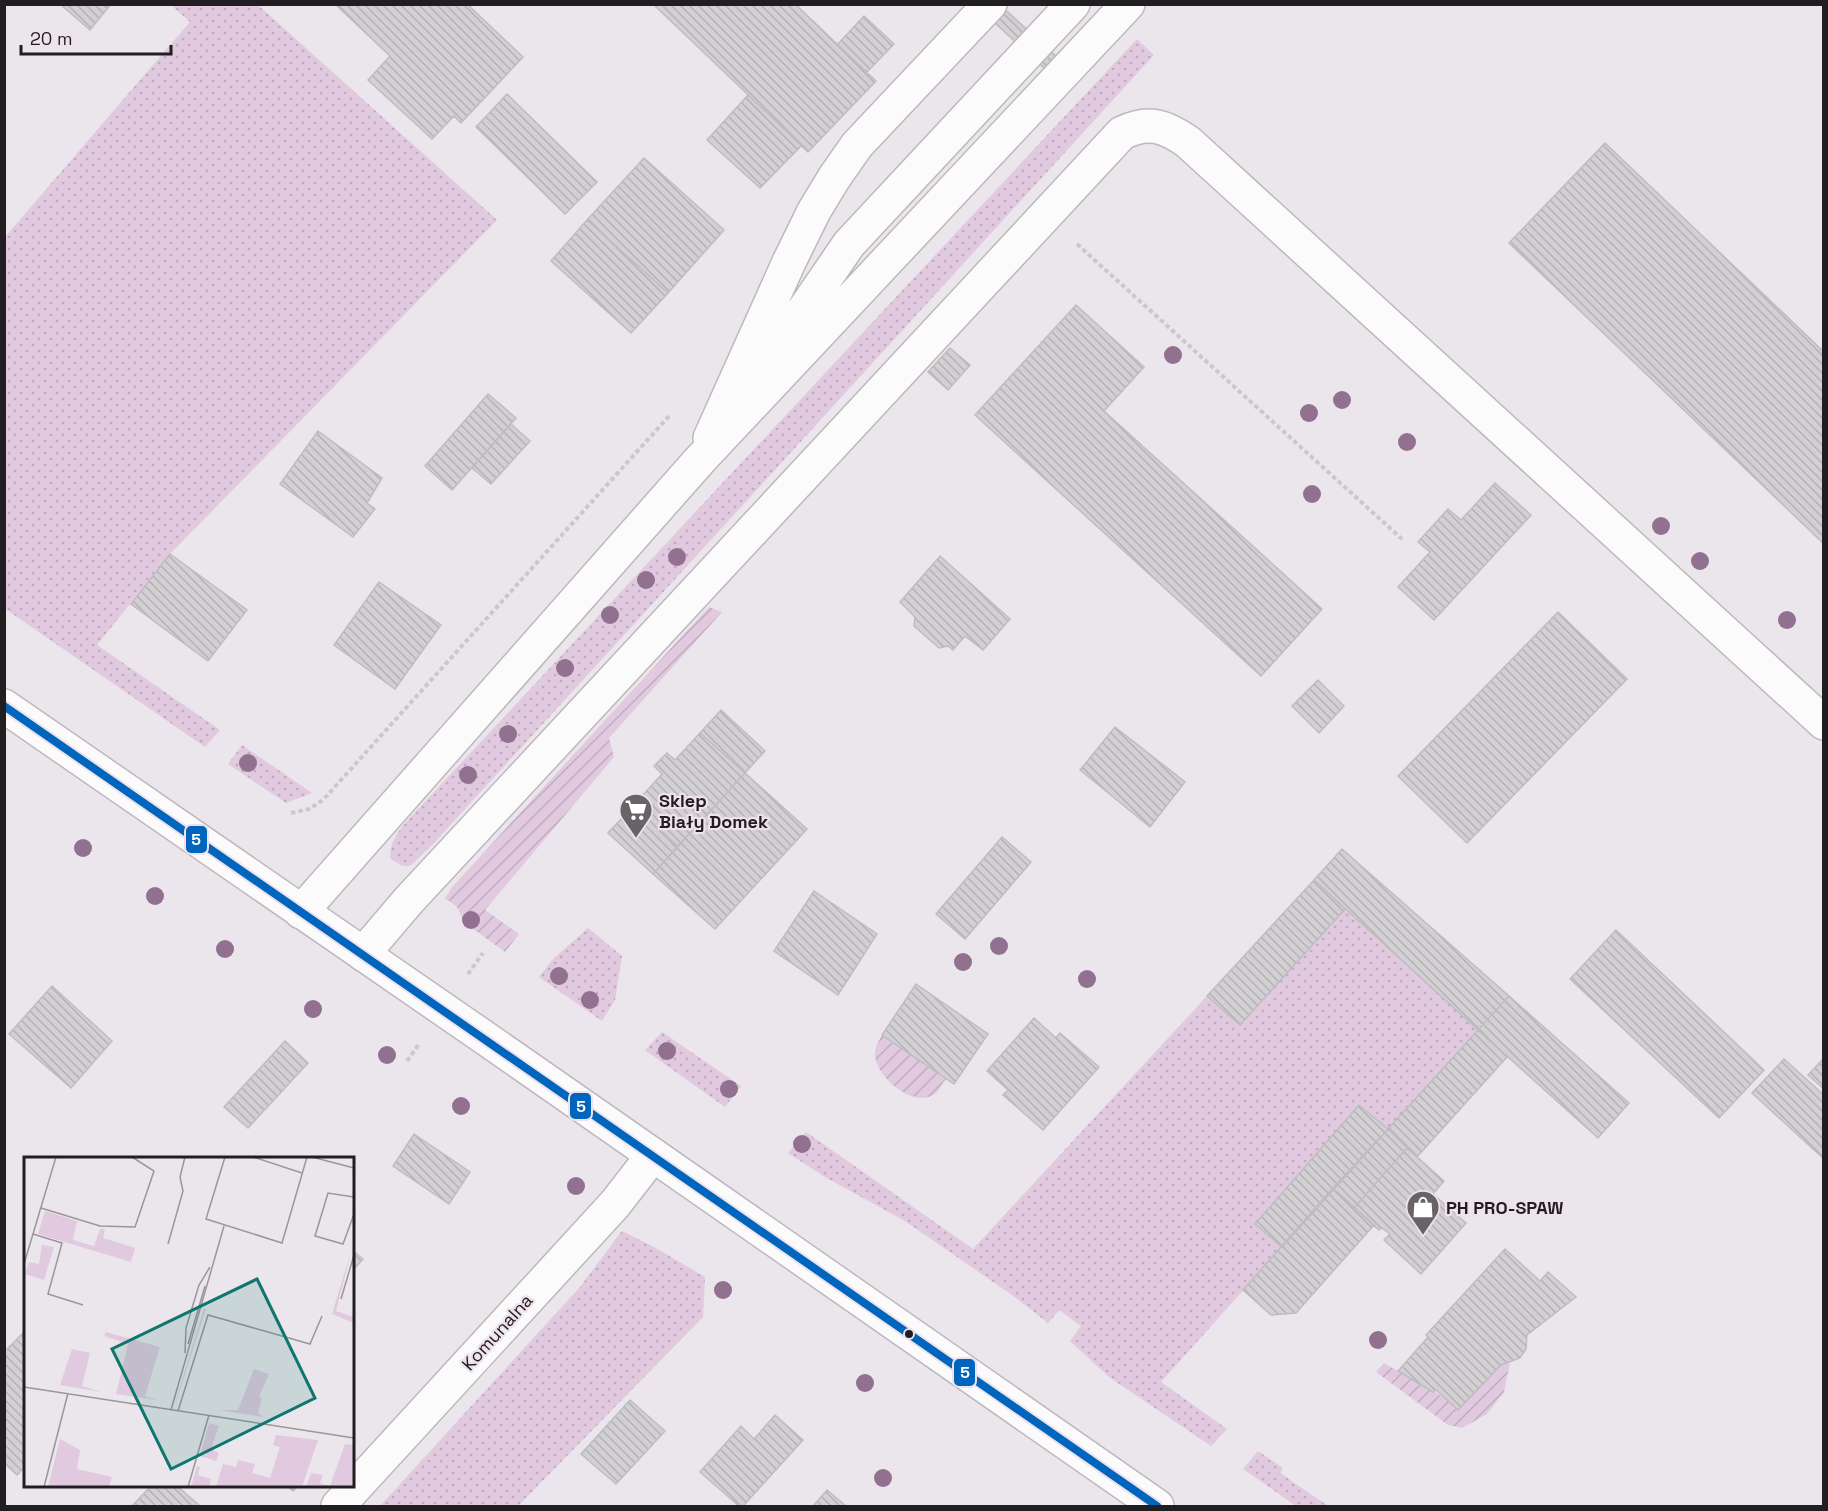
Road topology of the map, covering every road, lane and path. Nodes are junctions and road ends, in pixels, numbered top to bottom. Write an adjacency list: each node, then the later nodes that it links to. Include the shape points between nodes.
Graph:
1 (990, 4): 6 (main road, via 857,145 834,178 793,254)
2 (1073, 4): 6 (main road, via 849,244)
3 (1128, 4): 6 (main road)
4 (1046, 215): 7 (path); 9 (main road, via 1122,133 1145,125 1173,131); 12 (main road, via 425,882)
5 (673, 412): 10 (path, via 323,800 309,809)
6 (699, 461): 11 (main road)
7 (1402, 539)
8 (4, 706): 11 (main road)
9 (1824, 723)
10 (291, 813)
11 (301, 912): 12 (main road)
12 (363, 954): 13 (main road)
13 (653, 1155): 14 (main road, Komunalna, via 615,1203); 15 (main road)
14 (338, 1506)
15 (1157, 1506)

